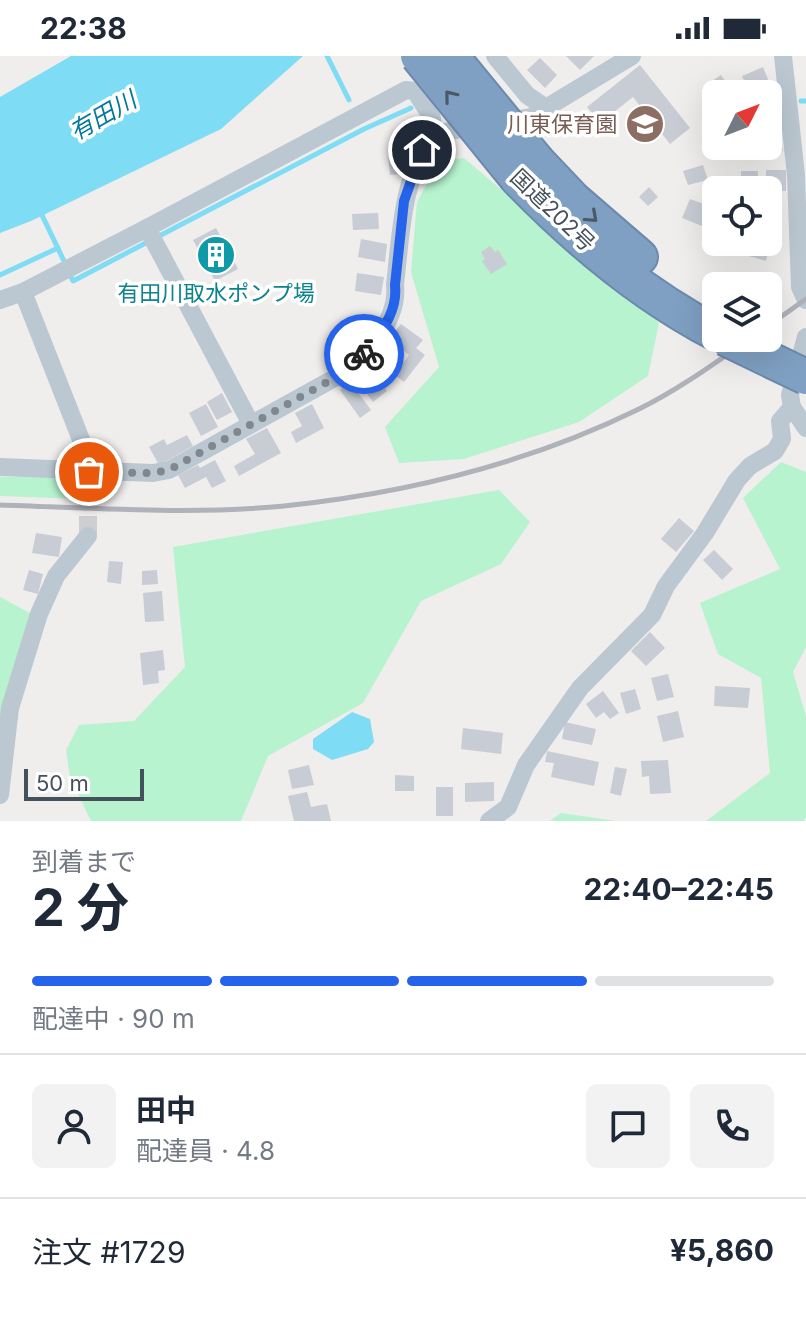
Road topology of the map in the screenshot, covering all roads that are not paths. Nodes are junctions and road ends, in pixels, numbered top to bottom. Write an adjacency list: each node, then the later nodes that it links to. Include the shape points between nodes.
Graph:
1 (418, 56): 8 (highway, 国道202号, one-way to 1, bridge)
2 (451, 56): 8 (highway, 国道202号, bridge)
3 (495, 56): 6 (street, via 527,95)
4 (632, 56): 6 (street)
5 (783, 56): 12 (street, via 796,175 800,287)
6 (546, 108): 7 (street, via 531,117)
7 (433, 134): 9 (street, via 432,118 415,91 406,90); 20 (street, via 404,201 393,313 360,360)
8 (527, 170): 13 (highway, 国道202号, via 574,200)
9 (152, 236): 10 (street); 20 (street)
10 (23, 292): 11 (street); 23 (street, via 89,460)
11 (0, 300)
12 (806, 300)
13 (702, 312)
14 (806, 337): 19 (street, via 790,395)
15 (782, 342): 17 (highway)
16 (751, 352): 18 (highway, bridge)
17 (806, 353)
18 (806, 377)
19 (792, 407): 21 (street); 26 (street, via 780,421 782,439 775,451 737,480 652,615 580,688 526,765 508,807)
20 (251, 424): 23 (street, via 169,470)
21 (806, 428)
22 (0, 467): 23 (street)
23 (88, 480)
24 (88, 536): 25 (street, via 56,576 39,614 10,708)
25 (0, 795)
26 (489, 821)

